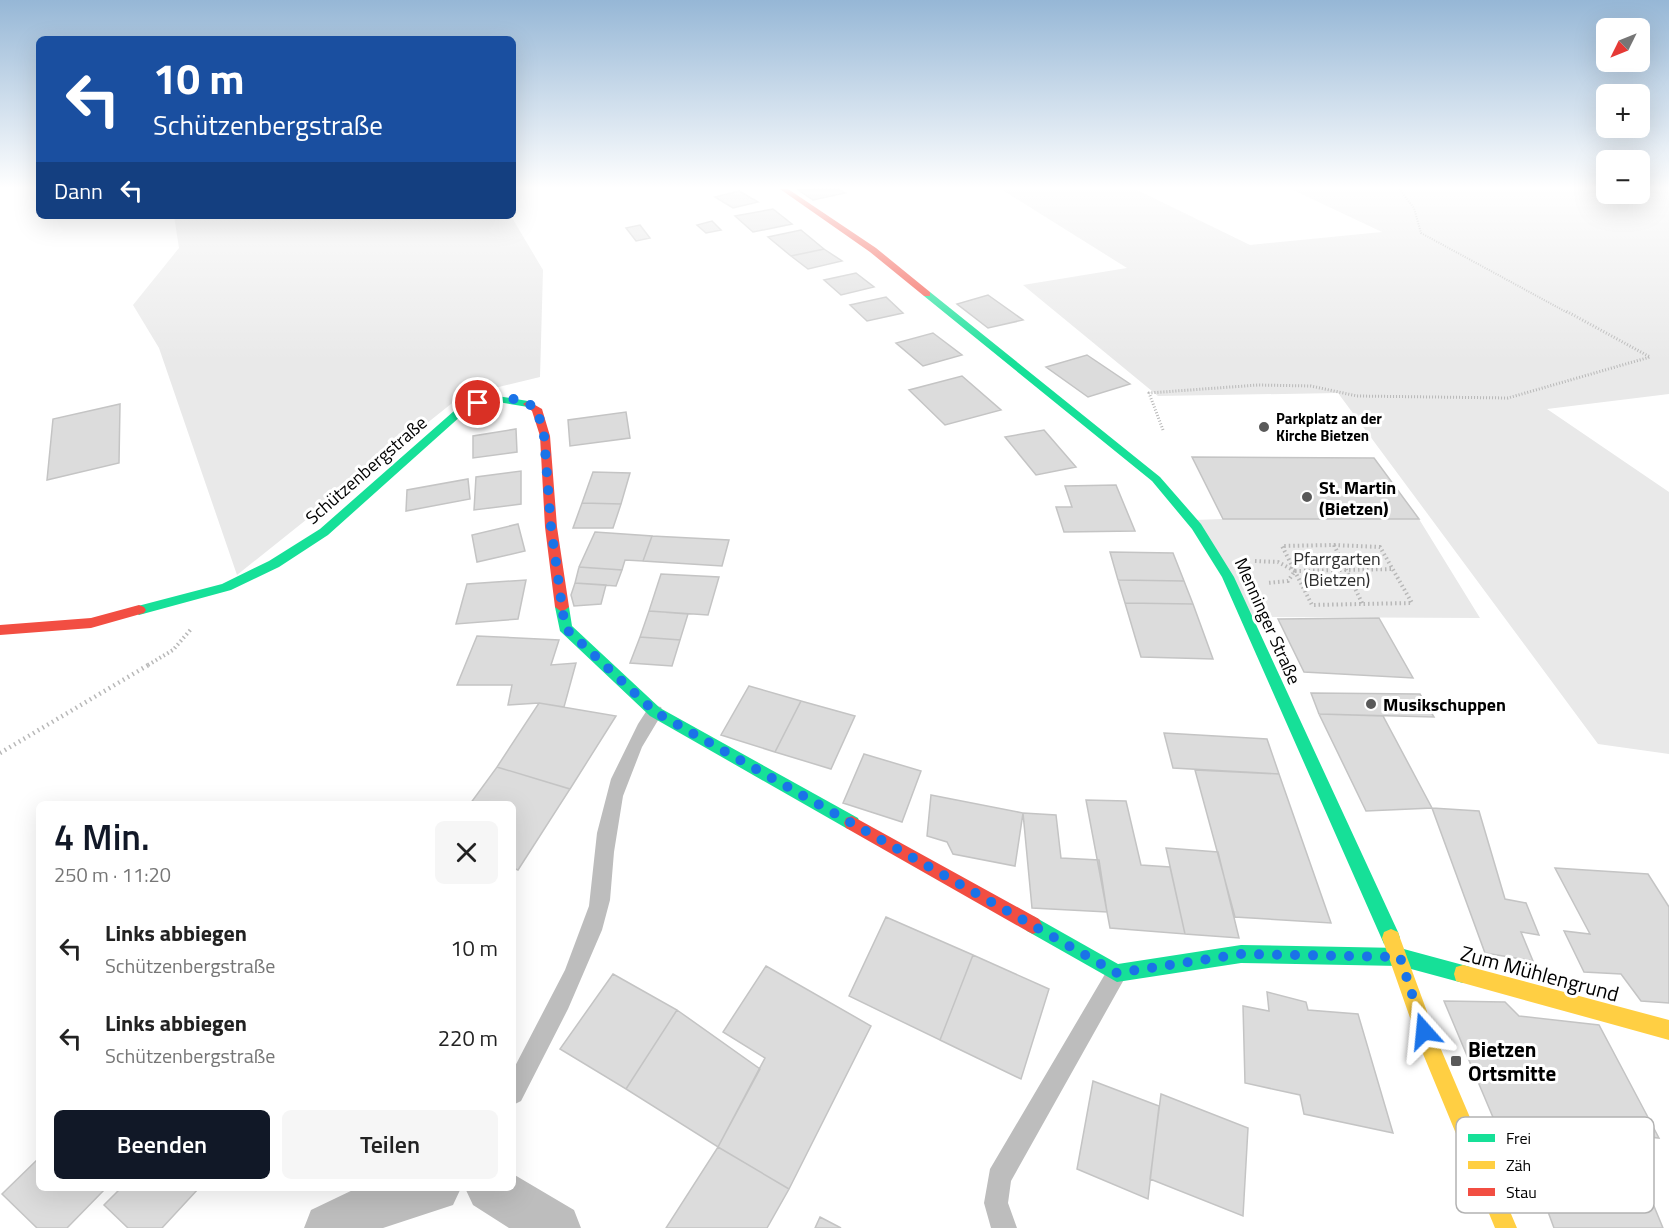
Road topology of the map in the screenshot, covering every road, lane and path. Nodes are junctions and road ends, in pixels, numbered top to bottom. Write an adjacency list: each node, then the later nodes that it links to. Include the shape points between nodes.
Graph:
1 (868, 246): 13 (street, Menninger Straße, via 1156,479 1194,520 1234,586 1244,617)
2 (1446, 246): 3 (path, via 1650,357 1508,398 1357,396 1311,386 1258,385 1149,393)
3 (1163, 430)
4 (1334, 545): 5 (path); 6 (path, via 1380,547); 7 (path, via 1282,546)
5 (1345, 568): 6 (path); 7 (path); 9 (path)
6 (1394, 568): 9 (path, via 1412,603)
7 (1295, 571): 9 (path, via 1312,605)
8 (226, 587): 10 (street, Schützenbergstraße, via 91,623); 11 (street, Schützenbergstraße, via 274,564 324,532 458,413 501,397 522,399 537,409 544,436 565,628); 12 (path, via 173,650)
9 (1363, 605)
10 (0, 630)
11 (655, 712): 14 (street, Schützenbergstraße); 16 (lane, via 639,734 612,796 600,905 558,1009)
12 (0, 753)
13 (1400, 957): 14 (street, via 1241,954); 15 (street, Zum Mühlengrund); 17 (street, Menninger Straße, via 1431,1049)
14 (1117, 973): 23 (lane, via 999,1178 996,1203)
15 (1669, 1030)
16 (516, 1087)
17 (1459, 1117)
18 (425, 1191): 21 (street, via 380,1203)
19 (495, 1191): 22 (street)
20 (1500, 1213): 24 (street, Menninger Straße)
21 (329, 1228)
22 (556, 1228)
23 (1004, 1228)
24 (1506, 1228)

